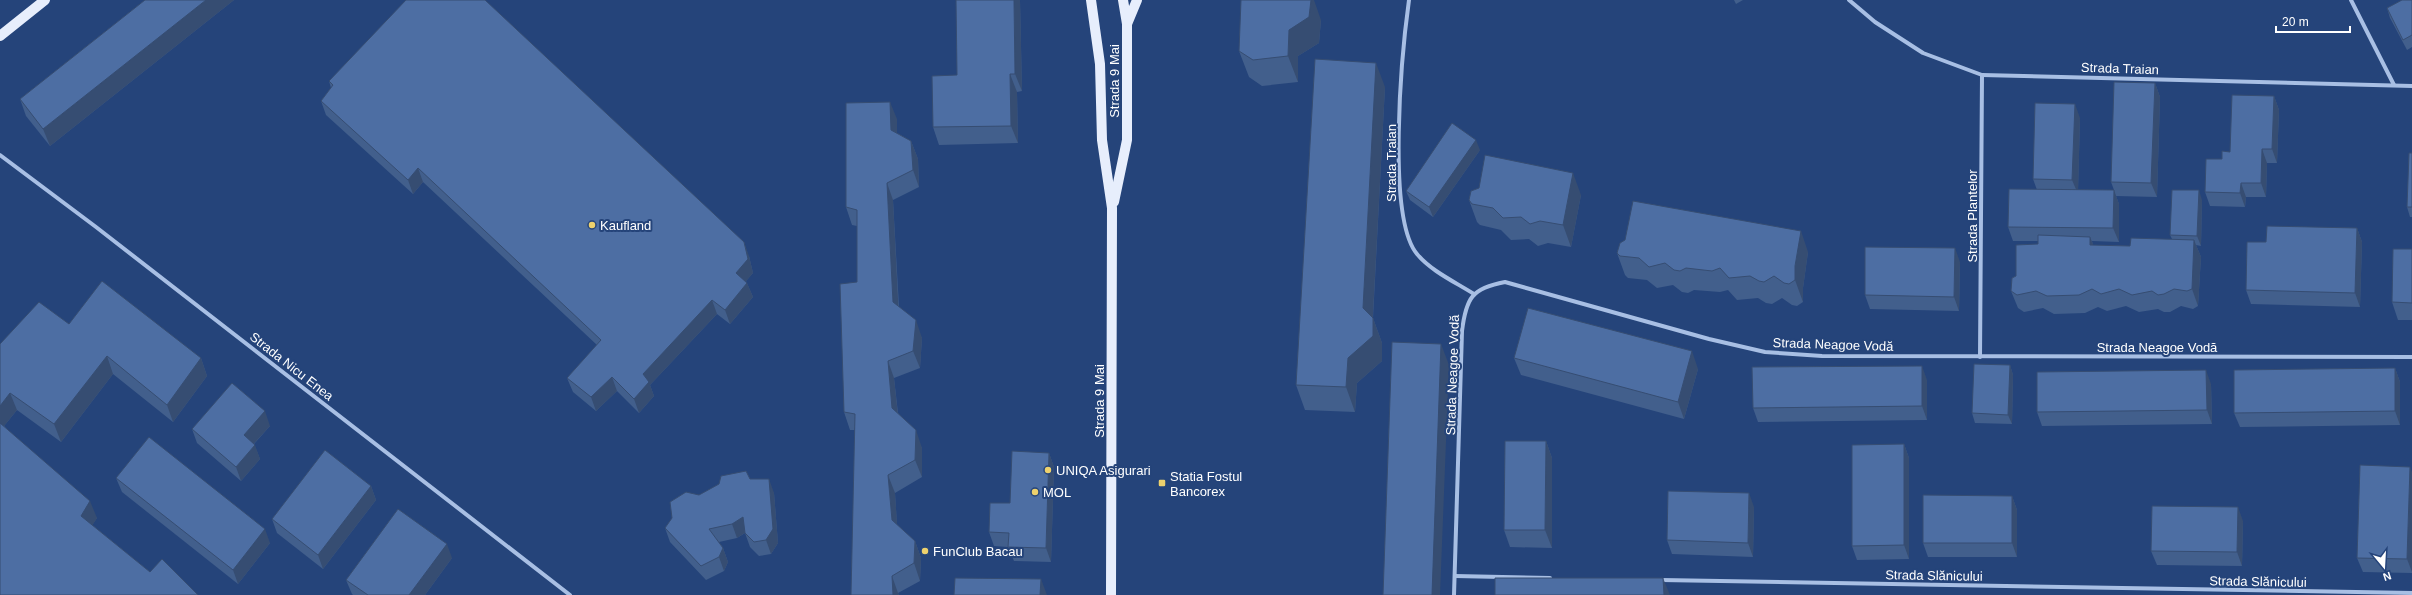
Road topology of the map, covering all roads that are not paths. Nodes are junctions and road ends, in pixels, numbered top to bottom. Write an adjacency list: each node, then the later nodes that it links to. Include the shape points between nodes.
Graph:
1 (45, 0): 9 (main road)
2 (1091, 0): 14 (main road, Strada 9 Mai, via 1100,64 1102,140)
3 (1123, 0): 8 (main road, Strada 9 Mai)
4 (1137, 0): 8 (main road)
5 (1409, 0): 15 (street, Strada Traian, via 1404,37 1398,180 1401,212 1405,230 1416,253 1429,266)
6 (1849, 0): 10 (street, Strada Traian, via 1875,22 1923,53)
7 (2351, 0): 11 (street)
8 (1127, 24): 14 (main road, Strada 9 Mai, via 1127,140)
9 (0, 36)
10 (1982, 75): 11 (street, Strada Traian); 16 (street, Strada Plantelor)
11 (2394, 86): 12 (street, Strada Traian)
12 (2412, 86)
13 (0, 155): 22 (street, Strada Nicu Enea)
14 (1112, 208): 23 (main road, Strada 9 Mai)
15 (1474, 294): 16 (street, Strada Neagoe Vodă, via 1485,286 1505,282 1709,339 1765,352 1822,356); 18 (street, Strada Neagoe Vodă, via 1465,307 1462,331)
16 (1980, 357): 17 (street, Strada Neagoe Vodă)
17 (2412, 357)
18 (1455, 576): 19 (street); 24 (street, Strada Neagoe Vodă)
19 (1558, 578)
20 (1653, 580): 21 (street, Strada Slănicului)
21 (2412, 593)
22 (570, 595)
23 (1111, 595)
24 (1454, 595)

